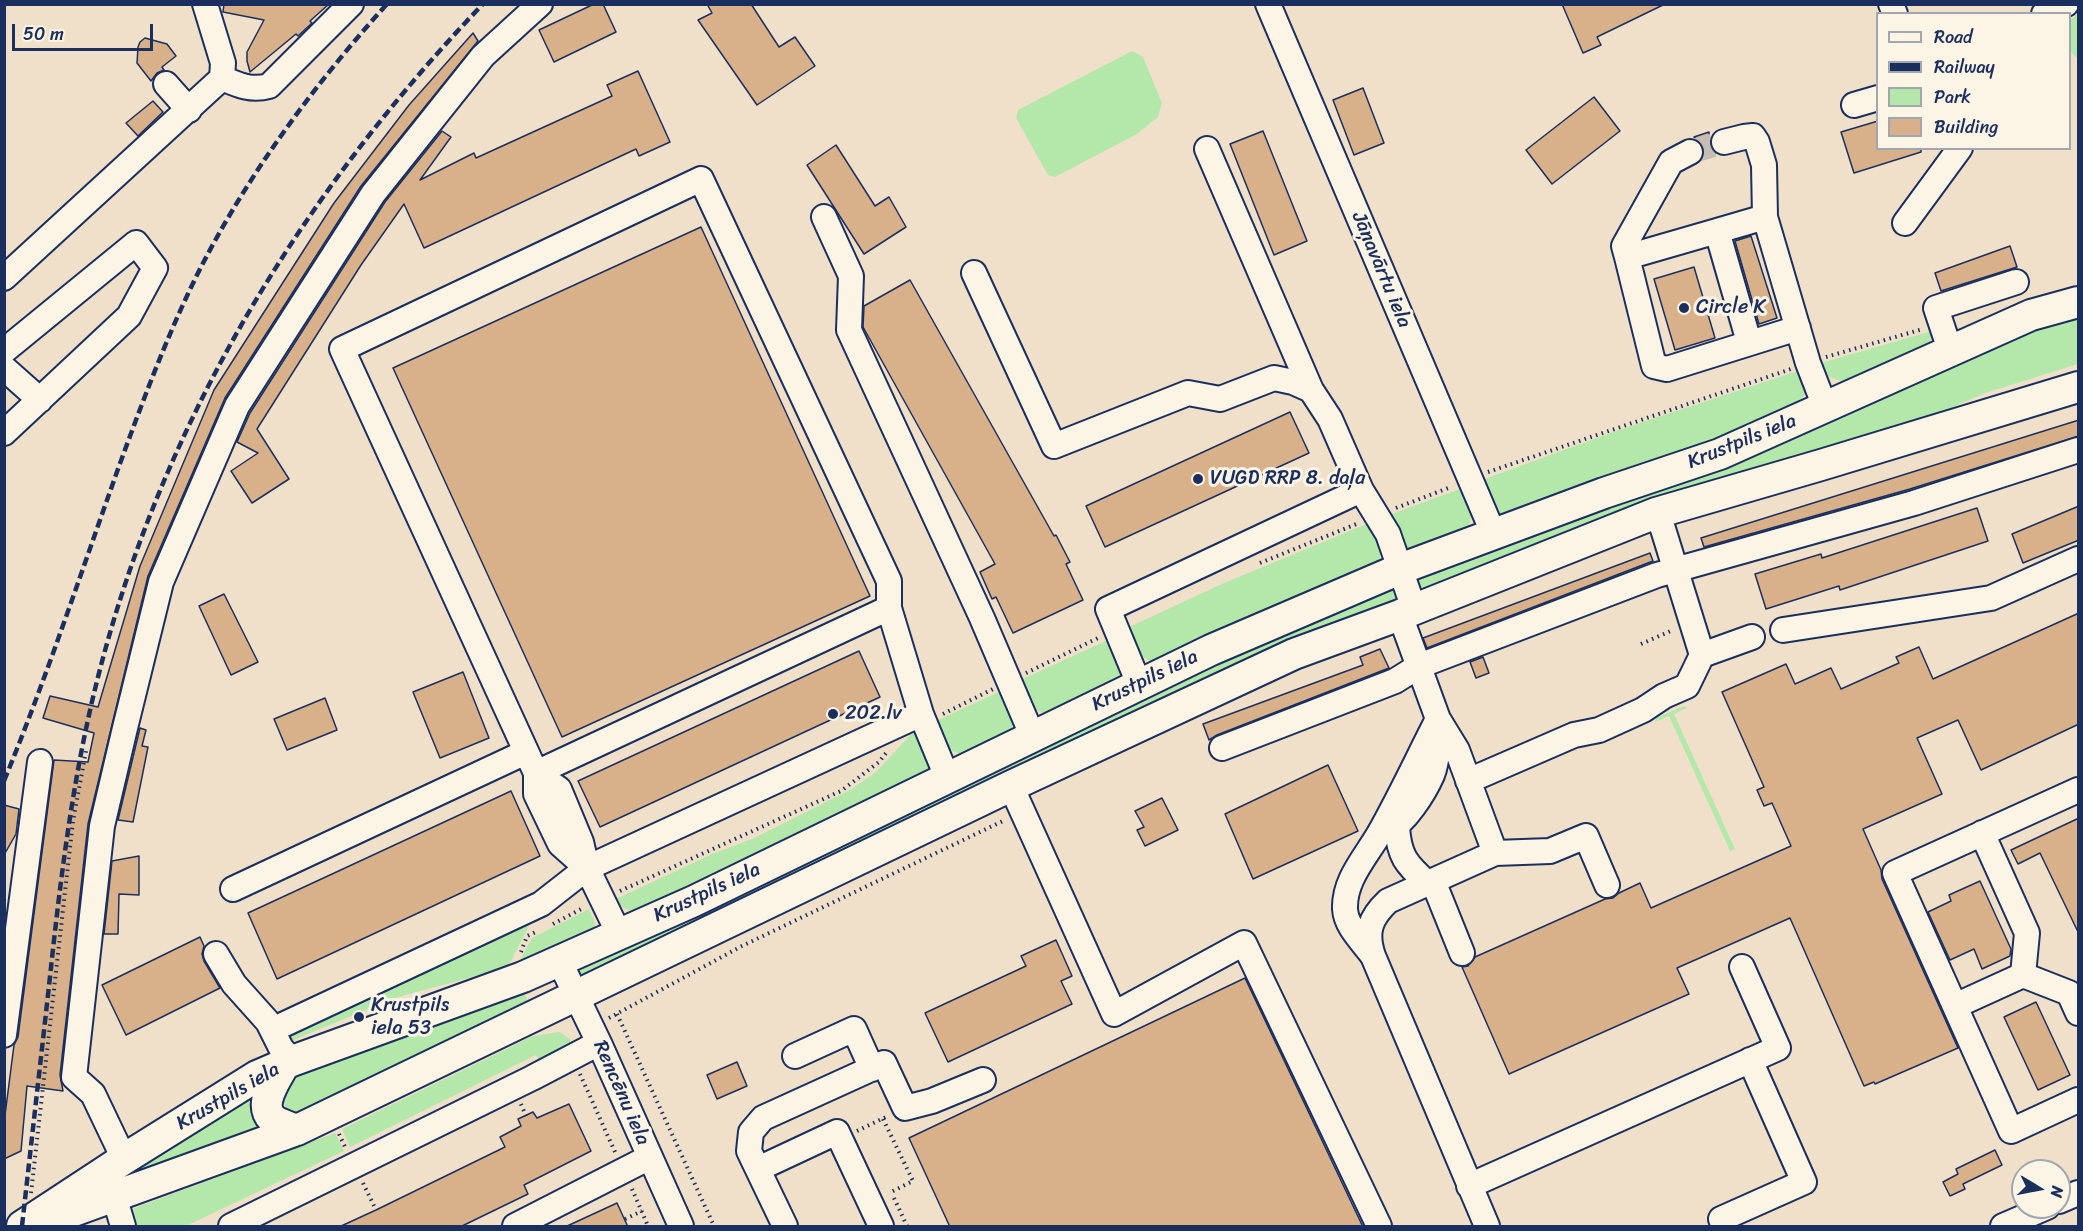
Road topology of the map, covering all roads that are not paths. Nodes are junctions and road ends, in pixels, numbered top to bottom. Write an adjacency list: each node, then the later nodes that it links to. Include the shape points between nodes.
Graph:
1 (205, 4): 5 (street, via 223,63)
2 (351, 4): 5 (street, via 269,86 244,87)
3 (540, 4): 91 (street, via 483,56 373,194 237,406 161,582 102,826 74,1077 93,1094)
4 (1268, 4): 38 (street, Jāņavārtu iela)
5 (222, 78): 9 (street)
6 (166, 84): 9 (street)
7 (1876, 99): 8 (street)
8 (1854, 105)
9 (189, 110): 20 (street)
10 (1724, 142): 15 (street, via 1753,136 1757,142 1764,165)
11 (1206, 148): 30 (street)
12 (1959, 150): 16 (street)
13 (1690, 152): 18 (street, via 1671,162 1624,246)
14 (824, 217): 53 (street, via 851,276 849,330)
15 (1765, 217): 17 (street); 23 (street)
16 (1905, 223)
17 (1717, 231): 18 (street); 25 (street)
18 (1626, 257): 25 (street, via 1654,366 1667,369)
19 (974, 273): 30 (street, via 1054,446 1188,393 1220,399 1274,378)
20 (4, 278)
21 (2016, 282): 24 (street, via 1936,308)
22 (2077, 303): 24 (main road, Krustpils iela)
23 (1798, 328): 25 (street); 32 (street)
24 (1946, 337): 32 (main road, Krustpils iela)
25 (1749, 342)
26 (4, 351): 31 (street, via 136,243 155,268 129,316)
27 (4, 368): 31 (street)
28 (2079, 370): 33 (main road, via 2012,391)
29 (2079, 387): 33 (main road, Krustpils iela)
30 (1311, 390): 36 (street, via 1330,420)
31 (40, 400): 34 (street)
32 (1825, 407): 38 (main road, Krustpils iela, via 1720,454)
33 (1939, 428): 37 (main road, Krustpils iela)
34 (4, 433)
35 (2079, 450): 41 (street, via 1914,503)
36 (1361, 490): 40 (street, via 1388,534); 48 (street, via 1108,609)
37 (1656, 513): 41 (street); 43 (main road, Krustpils iela)
38 (1494, 535): 40 (main road, Krustpils iela)
39 (2079, 559): 44 (street, via 1991,598)
40 (1400, 569): 43 (street); 48 (main road, Krustpils iela)
41 (1676, 571): 46 (street); 47 (street)
42 (889, 608): 51 (street); 56 (street); 56 (street, via 889,581 701,179 342,350)
43 (1407, 612): 47 (street); 60 (main road, Krustpils iela, via 1294,654)
44 (1783, 630)
45 (1752, 637): 46 (street)
46 (1702, 655): 50 (street, via 1687,686)
47 (1419, 666): 52 (street); 54 (street, via 1385,685)
48 (1139, 684): 53 (main road, Krustpils iela)
49 (1692, 698): 50 (street, via 1668,707)
50 (1643, 710): 58 (street)
51 (923, 718): 57 (street); 65 (street)
52 (1438, 719): 58 (street, via 1457,750); 61 (street)
53 (1032, 735): 57 (main road, Krustpils iela)
54 (1222, 748)
55 (40, 762): 64 (street)
56 (531, 762): 65 (street, via 536,794 560,844); 68 (street)
57 (947, 777): 70 (main road, Krustpils iela)
58 (1468, 781): 63 (street)
59 (2079, 790): 62 (street)
60 (1017, 799): 77 (main road, Krustpils iela); 103 (street, via 1114,1014 1244,944)
61 (1387, 831): 66 (street, via 1408,866); 73 (street, via 1361,859 1345,899 1350,926)
62 (1983, 833): 76 (street, via 2027,933); 78 (street, via 1895,873)
63 (1495, 853): 66 (street); 67 (street, via 1550,851 1586,836)
64 (27, 862): 69 (street); 81 (street)
65 (587, 868): 70 (street); 80 (street, via 541,904)
66 (1430, 882): 71 (street); 73 (street, via 1388,901 1376,912 1368,942)
67 (1606, 885)
68 (233, 889)
69 (4, 895)
70 (619, 934): 74 (main road, Krustpils iela)
71 (1462, 953)
72 (216, 954): 80 (street, via 234,984)
73 (1373, 956): 93 (street)
74 (559, 960): 77 (street, Rencēnu iela); 85 (main road, Krustpils iela, via 523,977)
75 (1742, 967): 84 (street, via 1778,1048)
76 (2023, 975): 78 (street); 79 (street, via 2069,993)
77 (577, 996): 82 (street, Rencēnu iela); 89 (main road, Krustpils iela)
78 (1955, 1006): 88 (street, via 2011,1131)
79 (2079, 1013)
80 (272, 1029): 85 (street)
81 (4, 1035)
82 (595, 1035): 90 (street, Rencēnu iela); 99 (street, via 576,1055)
83 (795, 1056): 86 (street, via 854,1029)
84 (1750, 1060): 93 (street); 105 (street, via 1804,1182 1721,1219)
85 (288, 1063): 89 (main road, via 271,1088 268,1114 277,1123); 91 (main road, Krustpils iela, via 257,1076)
86 (872, 1069): 87 (street, via 884,1063 905,1108); 92 (street, via 763,1118 751,1132 749,1151)
87 (983, 1080)
88 (2079, 1100)
89 (297, 1130): 94 (main road, Krustpils iela)
90 (650, 1157): 97 (street, Rencēnu iela); 100 (street)
91 (124, 1159): 96 (main road, Krustpils iela)
92 (758, 1169): 101 (street); 102 (street, via 837,1132)
93 (1469, 1186): 104 (street)
94 (114, 1196): 96 (main road, Krustpils iela); 98 (street)
95 (2021, 1219): 106 (street)
96 (24, 1225)
97 (678, 1226)
98 (123, 1227)
99 (231, 1227)
100 (514, 1227)
101 (785, 1227)
102 (880, 1227)
103 (1379, 1227)
104 (1487, 1227)
105 (1724, 1227)
106 (2003, 1227)

